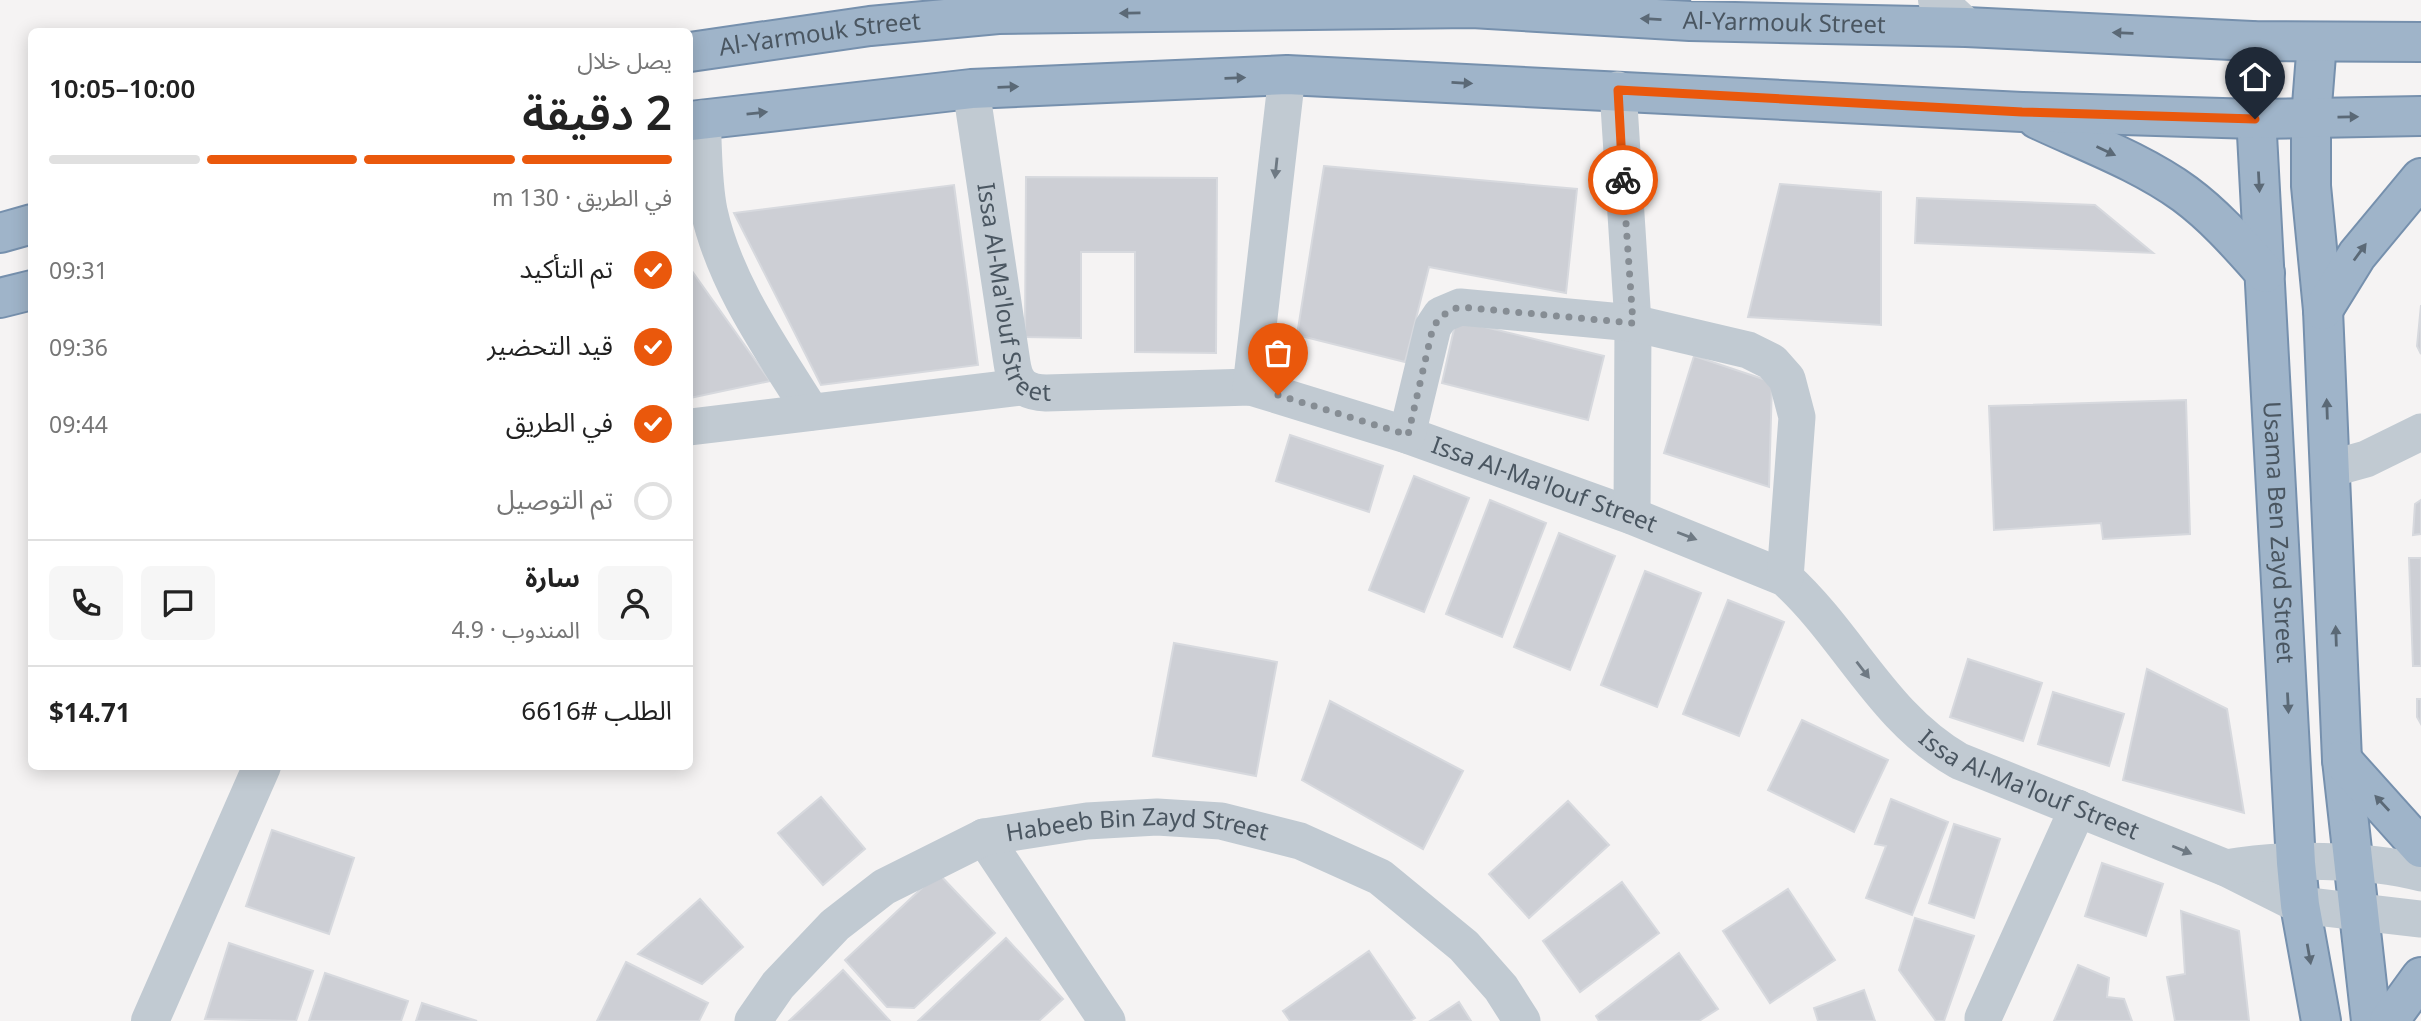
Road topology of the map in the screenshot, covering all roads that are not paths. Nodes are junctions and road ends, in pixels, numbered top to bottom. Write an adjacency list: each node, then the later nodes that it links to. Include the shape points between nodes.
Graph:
1 (1731, 0): 3 (street)
2 (1937, 0): 4 (street)
3 (1690, 21): 4 (highway, Al-Yarmouk Street); 8 (highway, Al-Yarmouk Street, one-way to 8, via 1472,8 998,14 870,26)
4 (1966, 27): 5 (highway, Al-Yarmouk Street, one-way to 4)
5 (2252, 41): 6 (highway, Al-Yarmouk Street); 15 (highway, Usama Ben Zayd Street)
6 (2317, 42): 7 (highway, Al-Yarmouk Street); 14 (highway)
7 (2421, 42)
8 (693, 52)
9 (1287, 75): 10 (highway, one-way to 9); 11 (highway, one-way to 11); 27 (street, one-way to 27)
10 (971, 89): 16 (highway, one-way to 10); 26 (street, Issa Al-Ma'louf Street, via 1014,375)
11 (1618, 90): 12 (highway); 25 (street)
12 (2022, 112): 15 (highway); 21 (highway, one-way to 21, via 2126,160 2184,194 2223,226)
13 (2421, 117): 14 (highway, one-way to 13)
14 (2311, 118): 15 (highway); 24 (highway, via 2313,208)
15 (2255, 119): 21 (highway, Usama Ben Zayd Street, one-way to 21)
16 (696, 120): 18 (street)
17 (2421, 178): 24 (highway, one-way to 17, via 2357,255)
18 (699, 213): 28 (street, via 753,318)
19 (28, 225): 20 (highway)
20 (0, 233)
21 (2265, 273): 40 (highway, Usama Ben Zayd Street, one-way to 40)
22 (28, 291): 23 (highway)
23 (0, 298)
24 (2323, 310): 32 (highway, one-way to 24)
25 (1633, 323): 31 (street, via 1460,307 1449,310 1433,327); 33 (street); 34 (street, via 1748,350 1772,362 1787,379 1797,417)
26 (1021, 387): 27 (street, Issa Al-Ma'louf Street, via 1046,393); 28 (street)
27 (1251, 387): 31 (street, Issa Al-Ma'louf Street)
28 (811, 412): 29 (street)
29 (693, 427)
30 (2421, 432): 32 (street, via 2366,459)
31 (1408, 435): 33 (street, Issa Al-Ma'louf Street)
32 (2330, 468): 35 (highway, one-way to 32)
33 (1632, 516): 34 (street, Issa Al-Ma'louf Street, one-way to 34)
34 (1784, 578): 37 (street, Issa Al-Ma'louf Street, one-way to 37, via 1919,736 1959,761)
35 (2342, 760): 39 (highway, one-way to 35); 41 (highway)
36 (260, 770): 49 (street)
37 (2078, 807): 42 (street, Issa Al-Ma'louf Street, one-way to 42); 48 (street)
38 (984, 836): 50 (street, Habeeb Bin Zayd Street, via 884,887 835,925 778,985); 51 (street); 52 (street, Habeeb Bin Zayd Street, via 1087,821 1157,817 1222,821 1300,841 1381,877 1464,946 1501,988)
39 (2421, 848)
40 (2296, 863): 41 (street); 42 (street); 44 (highway, Usama Ben Zayd Street)
41 (2351, 863): 43 (street); 45 (highway)
42 (2226, 868): 44 (street, Issa Al-Ma'louf Street)
43 (2421, 873)
44 (2300, 905): 45 (street); 53 (highway, Usama Ben Zayd Street, one-way to 53)
45 (2357, 910): 46 (street); 54 (highway)
46 (2421, 919)
47 (2421, 976): 55 (highway)
48 (1983, 1018)
49 (150, 1021)
50 (753, 1021)
51 (1107, 1021)
52 (1521, 1021)
53 (2321, 1021)
54 (2371, 1021)
55 (2389, 1021)

